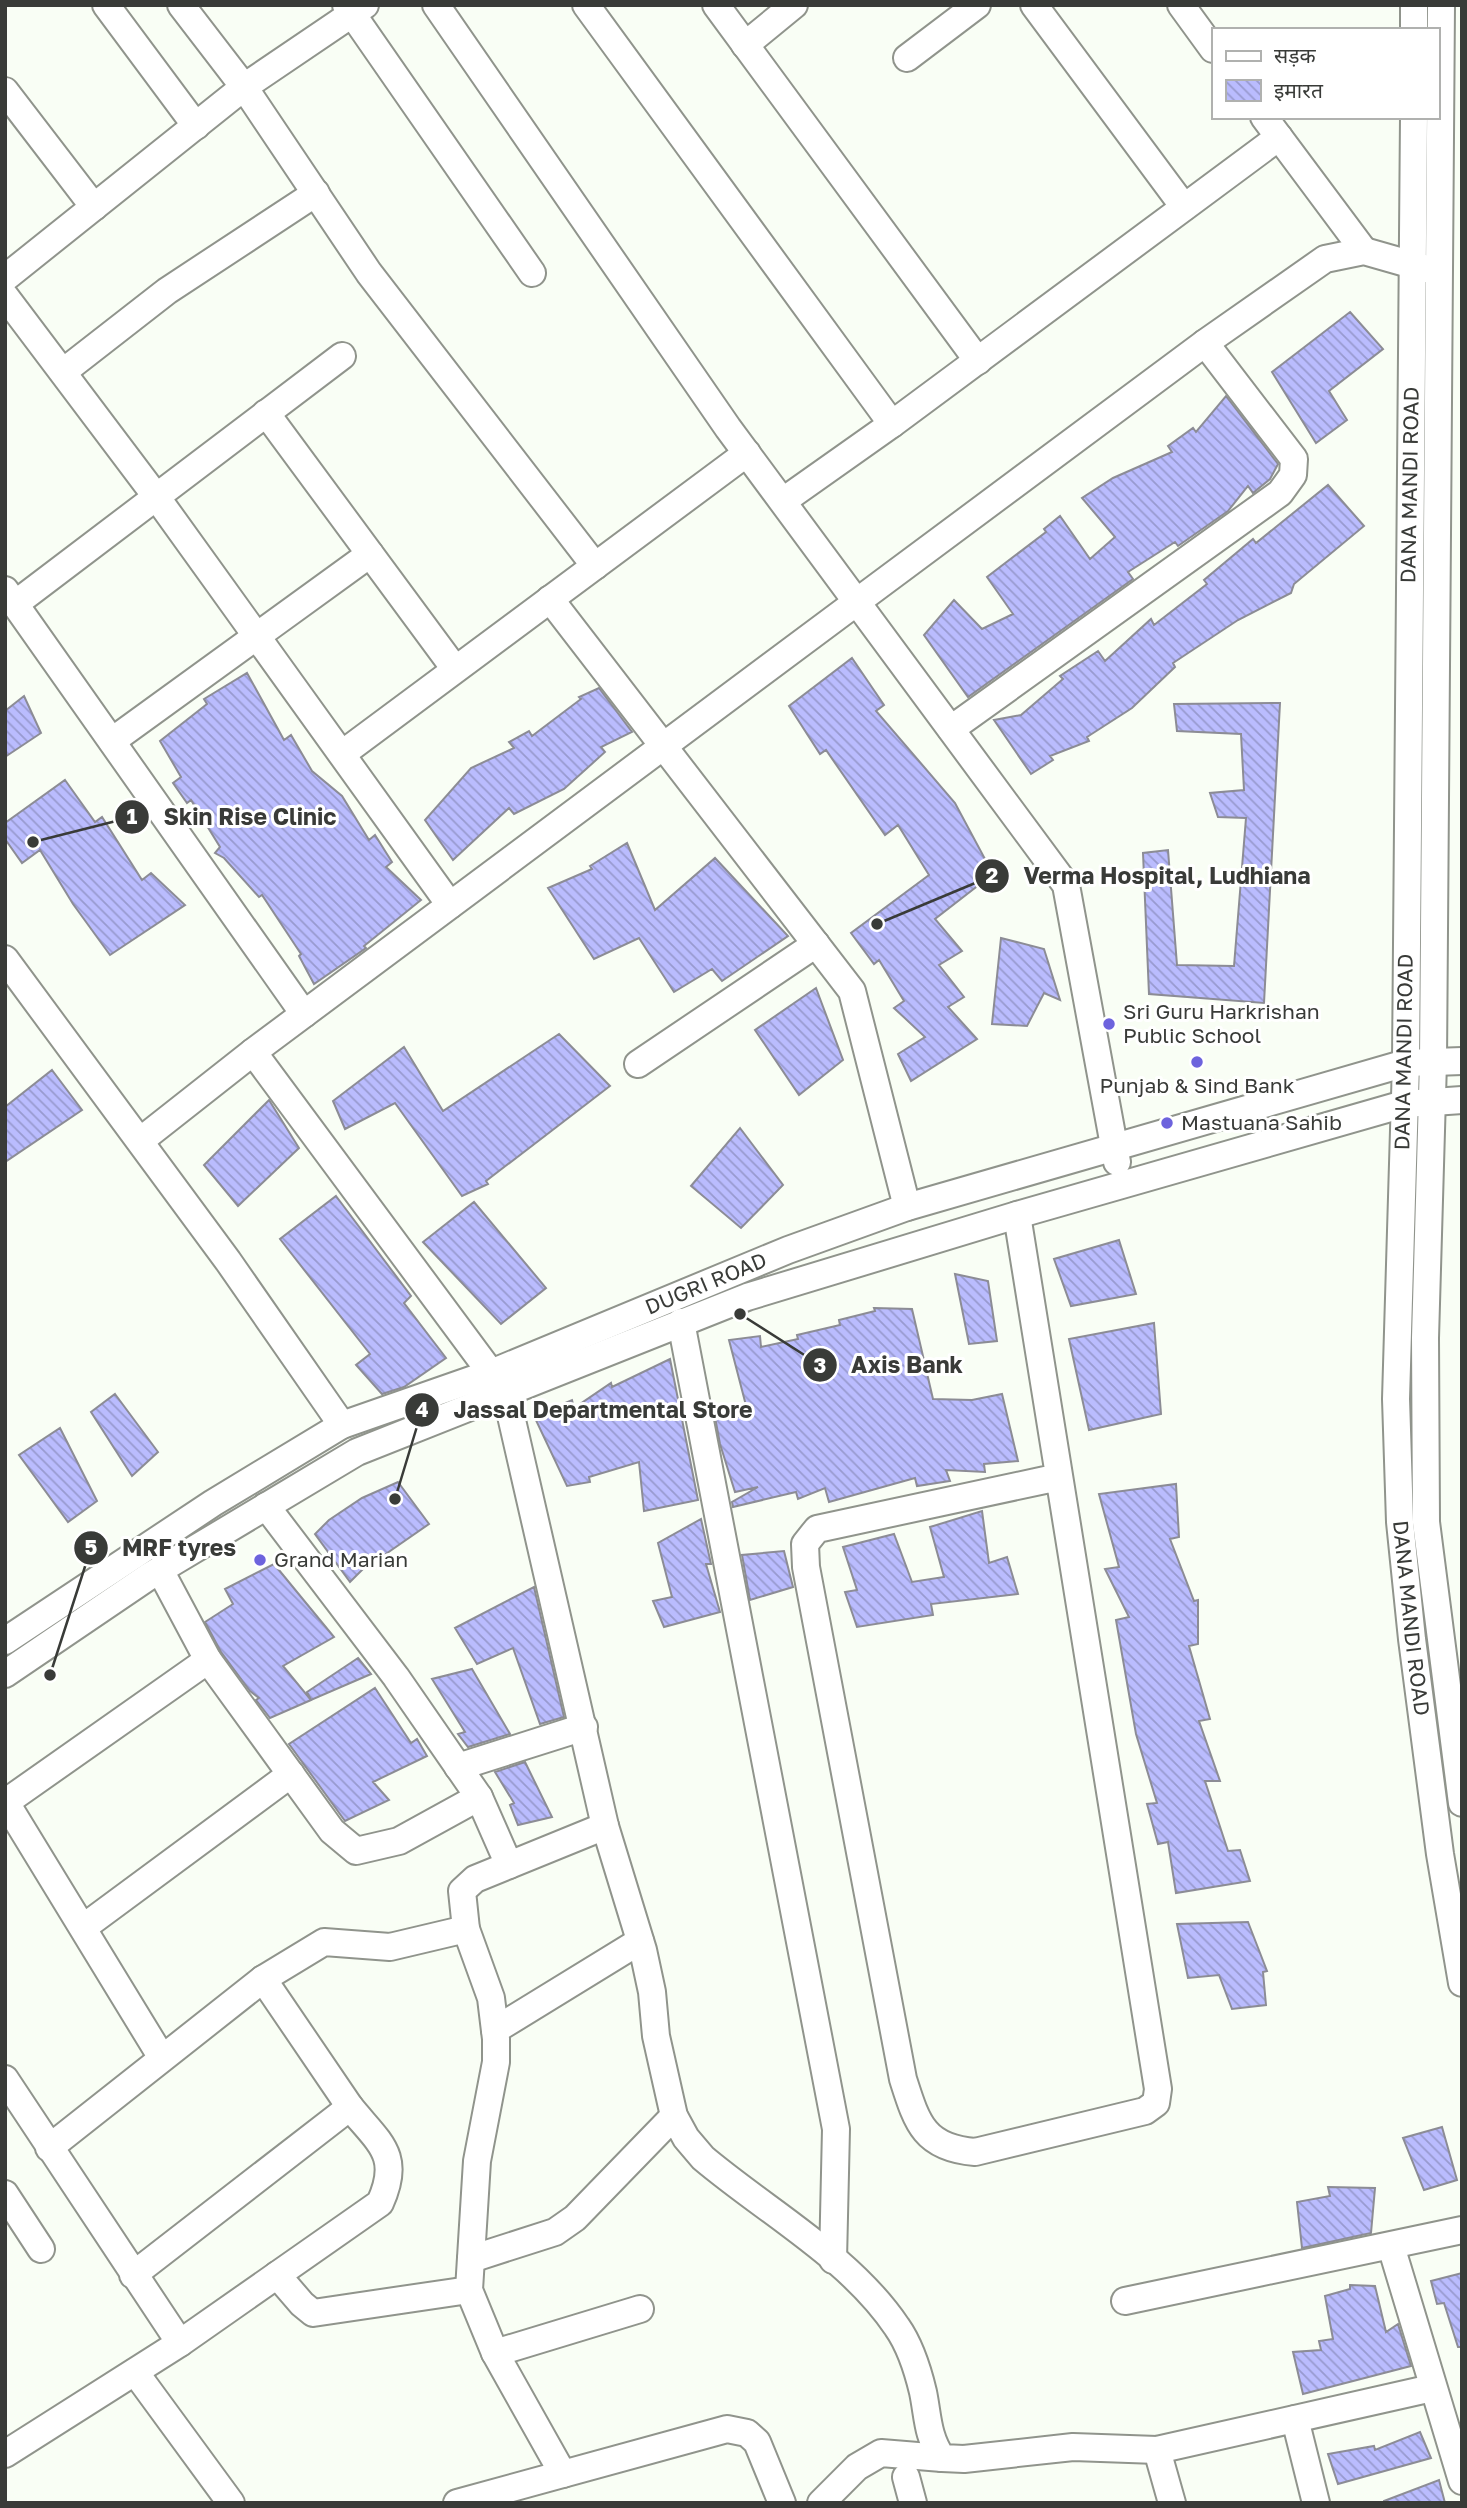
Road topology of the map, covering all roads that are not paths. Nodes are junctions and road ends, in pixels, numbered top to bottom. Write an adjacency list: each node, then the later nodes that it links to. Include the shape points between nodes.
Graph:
1 (106, 5): 20 (street)
2 (181, 5): 17 (street)
3 (436, 5): 37 (street)
4 (586, 5): 36 (street)
5 (716, 5): 14 (street)
6 (794, 5): 14 (street)
7 (977, 5): 16 (street)
8 (1034, 5): 24 (street)
9 (1181, 5): 15 (street)
10 (1414, 5): 13 (street)
11 (1441, 5): 27 (street)
12 (355, 9): 17 (street); 28 (street)
13 (1414, 28)
14 (745, 45): 33 (street)
15 (1212, 48)
16 (906, 58)
17 (244, 87): 20 (street); 22 (street)
18 (5, 91): 23 (street)
19 (1414, 119): 26 (street, DANA MANDI ROAD)
20 (196, 126): 23 (street)
21 (1271, 127): 24 (street); 25 (street)
22 (316, 193): 34 (street, via 167,291); 41 (street, via 369,274)
23 (94, 207): 29 (street)
24 (1184, 207): 33 (street)
25 (1363, 251): 26 (street); 31 (street, via 1325,260)
26 (1412, 266): 27 (street); 58 (street, DANA MANDI ROAD)
27 (1439, 271): 57 (street)
28 (532, 273)
29 (5, 278)
30 (5, 296): 34 (street)
31 (1205, 343): 44 (street); 47 (street, via 1294,458 1293,475 1280,493)
32 (342, 356): 35 (street)
33 (978, 362): 36 (street)
34 (62, 372): 38 (street)
35 (266, 413): 38 (street); 40 (street)
36 (892, 424): 39 (street)
37 (747, 453): 39 (street); 41 (street)
38 (155, 495): 42 (street); 45 (street)
39 (783, 502): 44 (street)
40 (370, 554): 45 (street); 46 (street)
41 (595, 566): 43 (street)
42 (10, 597): 48 (street)
43 (550, 599): 46 (street); 49 (street)
44 (858, 601): 47 (street); 49 (street)
45 (256, 635): 48 (street); 50 (street)
46 (455, 670): 50 (street)
47 (951, 729): 64 (street, via 1066,886)
48 (112, 741): 54 (street)
49 (665, 748): 51 (street); 52 (street)
50 (342, 754): 51 (street)
51 (450, 905): 54 (street)
52 (816, 944): 59 (street); 66 (street, via 852,991)
53 (5, 958): 63 (street)
54 (304, 1014): 55 (street)
55 (253, 1052): 63 (street); 69 (street)
56 (1462, 1061): 57 (street, DUGRI ROAD)
57 (1433, 1062): 58 (street, DUGRI ROAD); 61 (street)
58 (1406, 1063): 62 (street, DANA MANDI ROAD); 64 (street, DUGRI ROAD)
59 (638, 1064)
60 (1462, 1100): 61 (street, DUGRI ROAD)
61 (1432, 1101): 62 (street, DUGRI ROAD); 82 (street, via 1425,1338 1426,1522)
62 (1404, 1104): 65 (street, DUGRI ROAD); 89 (street, DANA MANDI ROAD, via 1396,1399 1400,1522 1440,1854)
63 (140, 1141): 70 (street)
64 (1114, 1145): 65 (street); 66 (street, DUGRI ROAD)
65 (1122, 1185): 67 (street, DUGRI ROAD)
66 (907, 1207): 69 (street, DUGRI ROAD, via 788,1250)
67 (1017, 1215): 68 (street, DUGRI ROAD, via 747,1297); 71 (street)
68 (681, 1322): 69 (street, DUGRI ROAD); 101 (street, via 836,2129)
69 (498, 1383): 70 (street, DUGRI ROAD); 72 (street, DUGRI ROAD, via 357,1452); 77 (street)
70 (342, 1425): 74 (street, DUGRI ROAD, via 213,1503)
71 (1059, 1477): 71 (street, via 1158,2089 1156,2103 1145,2111 975,2152 950,2150 934,2141 916,2119 904,2078 805,1544 817,1529)
72 (266, 1506): 73 (street, DUGRI ROAD); 78 (street)
73 (160, 1570): 75 (street); 76 (street, DUGRI ROAD)
74 (5, 1641)
75 (208, 1660): 79 (street); 81 (street)
76 (5, 1674)
77 (584, 1727): 78 (street); 83 (street)
78 (458, 1766): 80 (street)
79 (292, 1774): 80 (street, via 332,1830 356,1850 399,1841); 85 (street)
80 (479, 1797): 84 (street)
81 (6, 1802): 85 (street)
82 (1462, 1803)
83 (605, 1826): 84 (street); 87 (street)
84 (509, 1865): 86 (street, via 475,1879 462,1891)
85 (84, 1927): 91 (street)
86 (466, 1929): 88 (street, via 390,1947 324,1942); 90 (street, via 491,1998)
87 (640, 1941): 90 (street); 94 (street)
88 (262, 1979): 91 (street); 93 (street)
89 (1462, 1983)
90 (495, 2030): 100 (street, via 496,2062 477,2161)
91 (162, 2058): 95 (street)
92 (5, 2079): 95 (street)
93 (350, 2107): 102 (street); 103 (street, via 388,2154 391,2179 380,2203)
94 (674, 2116): 100 (street, via 575,2218 555,2232); 101 (street, via 703,2158)
95 (49, 2148): 102 (street)
96 (5, 2194): 99 (street)
97 (1462, 2230): 98 (street)
98 (1391, 2246): 105 (street); 110 (street)
99 (41, 2249)
100 (471, 2259): 104 (street)
101 (833, 2260): 114 (street, via 855,2277 898,2328 922,2391 933,2445)
102 (133, 2275): 107 (street)
103 (277, 2275): 104 (street, via 313,2313); 107 (street)
104 (469, 2290): 108 (street)
105 (1125, 2301)
106 (639, 2309): 108 (street)
107 (180, 2343): 109 (street)
108 (495, 2353): 115 (street)
109 (135, 2372): 113 (street); 118 (street)
110 (1432, 2388): 111 (street); 117 (street)
111 (1295, 2419): 112 (street); 124 (street)
112 (1157, 2450): 114 (street, via 1073,2447); 123 (street)
113 (5, 2454)
114 (942, 2458): 121 (street, via 881,2453 857,2467)
115 (563, 2474): 119 (street); 120 (street, via 727,2429 747,2433 757,2442)
116 (906, 2477): 122 (street)
117 (1462, 2482)
118 (231, 2503)
119 (457, 2503)
120 (782, 2503)
121 (821, 2503)
122 (914, 2503)
123 (1172, 2503)
124 (1316, 2503)

